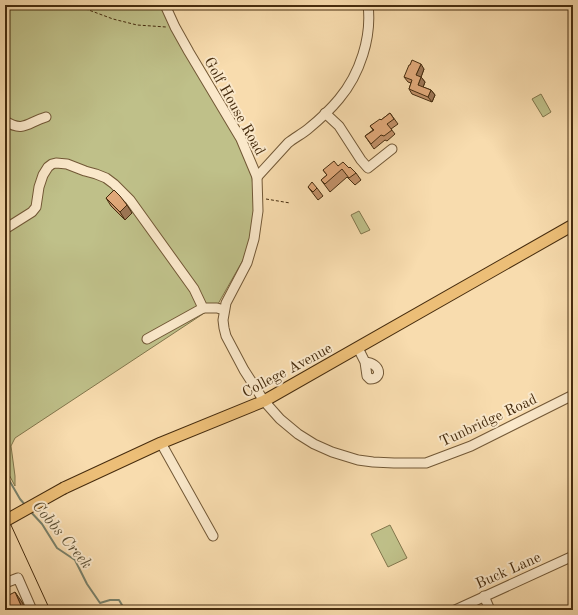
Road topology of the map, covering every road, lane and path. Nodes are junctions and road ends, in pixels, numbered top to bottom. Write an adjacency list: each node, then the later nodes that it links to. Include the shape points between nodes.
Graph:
1 (82, 5): 4 (path, via 86,9 137,25)
2 (165, 5): 4 (street, Golf House Road)
3 (368, 5): 5 (street, via 366,45 360,62 347,88)
4 (175, 26): 9 (street, Golf House Road, via 241,139)
5 (325, 113): 8 (street, via 339,126 368,168); 9 (street, via 289,143)
6 (46, 117): 7 (street, via 23,127)
7 (5, 122)
8 (392, 149)
9 (257, 177): 10 (street, Golf House Road)
10 (258, 198): 11 (path); 15 (street, Golf House Road, via 252,250)
11 (290, 203)
12 (573, 225): 17 (main road, College Avenue)
13 (5, 229): 14 (street, via 36,207 42,176 52,164 67,164 96,174 114,184 130,200 194,289)
14 (203, 308): 15 (street); 16 (street)
15 (224, 310): 20 (street, Golf House Road, via 224,328 228,340)
16 (147, 339)
17 (358, 348): 18 (street); 20 (main road, College Avenue)
18 (365, 362)
19 (573, 395): 20 (street, Tunbridge Road, via 471,446 426,463 414,464 358,460 319,447 280,419)
20 (264, 401): 21 (main road, College Avenue)
21 (161, 443): 22 (main road, College Avenue, bridge, via 64,488); 23 (street)
22 (5, 521)
23 (213, 536)
24 (573, 556): 26 (street, Buck Lane)
25 (5, 583): 27 (street, via 18,578 22,595)
26 (484, 596): 28 (street, Buck Lane); 29 (street)
27 (32, 610)
28 (455, 610)
29 (490, 610)

